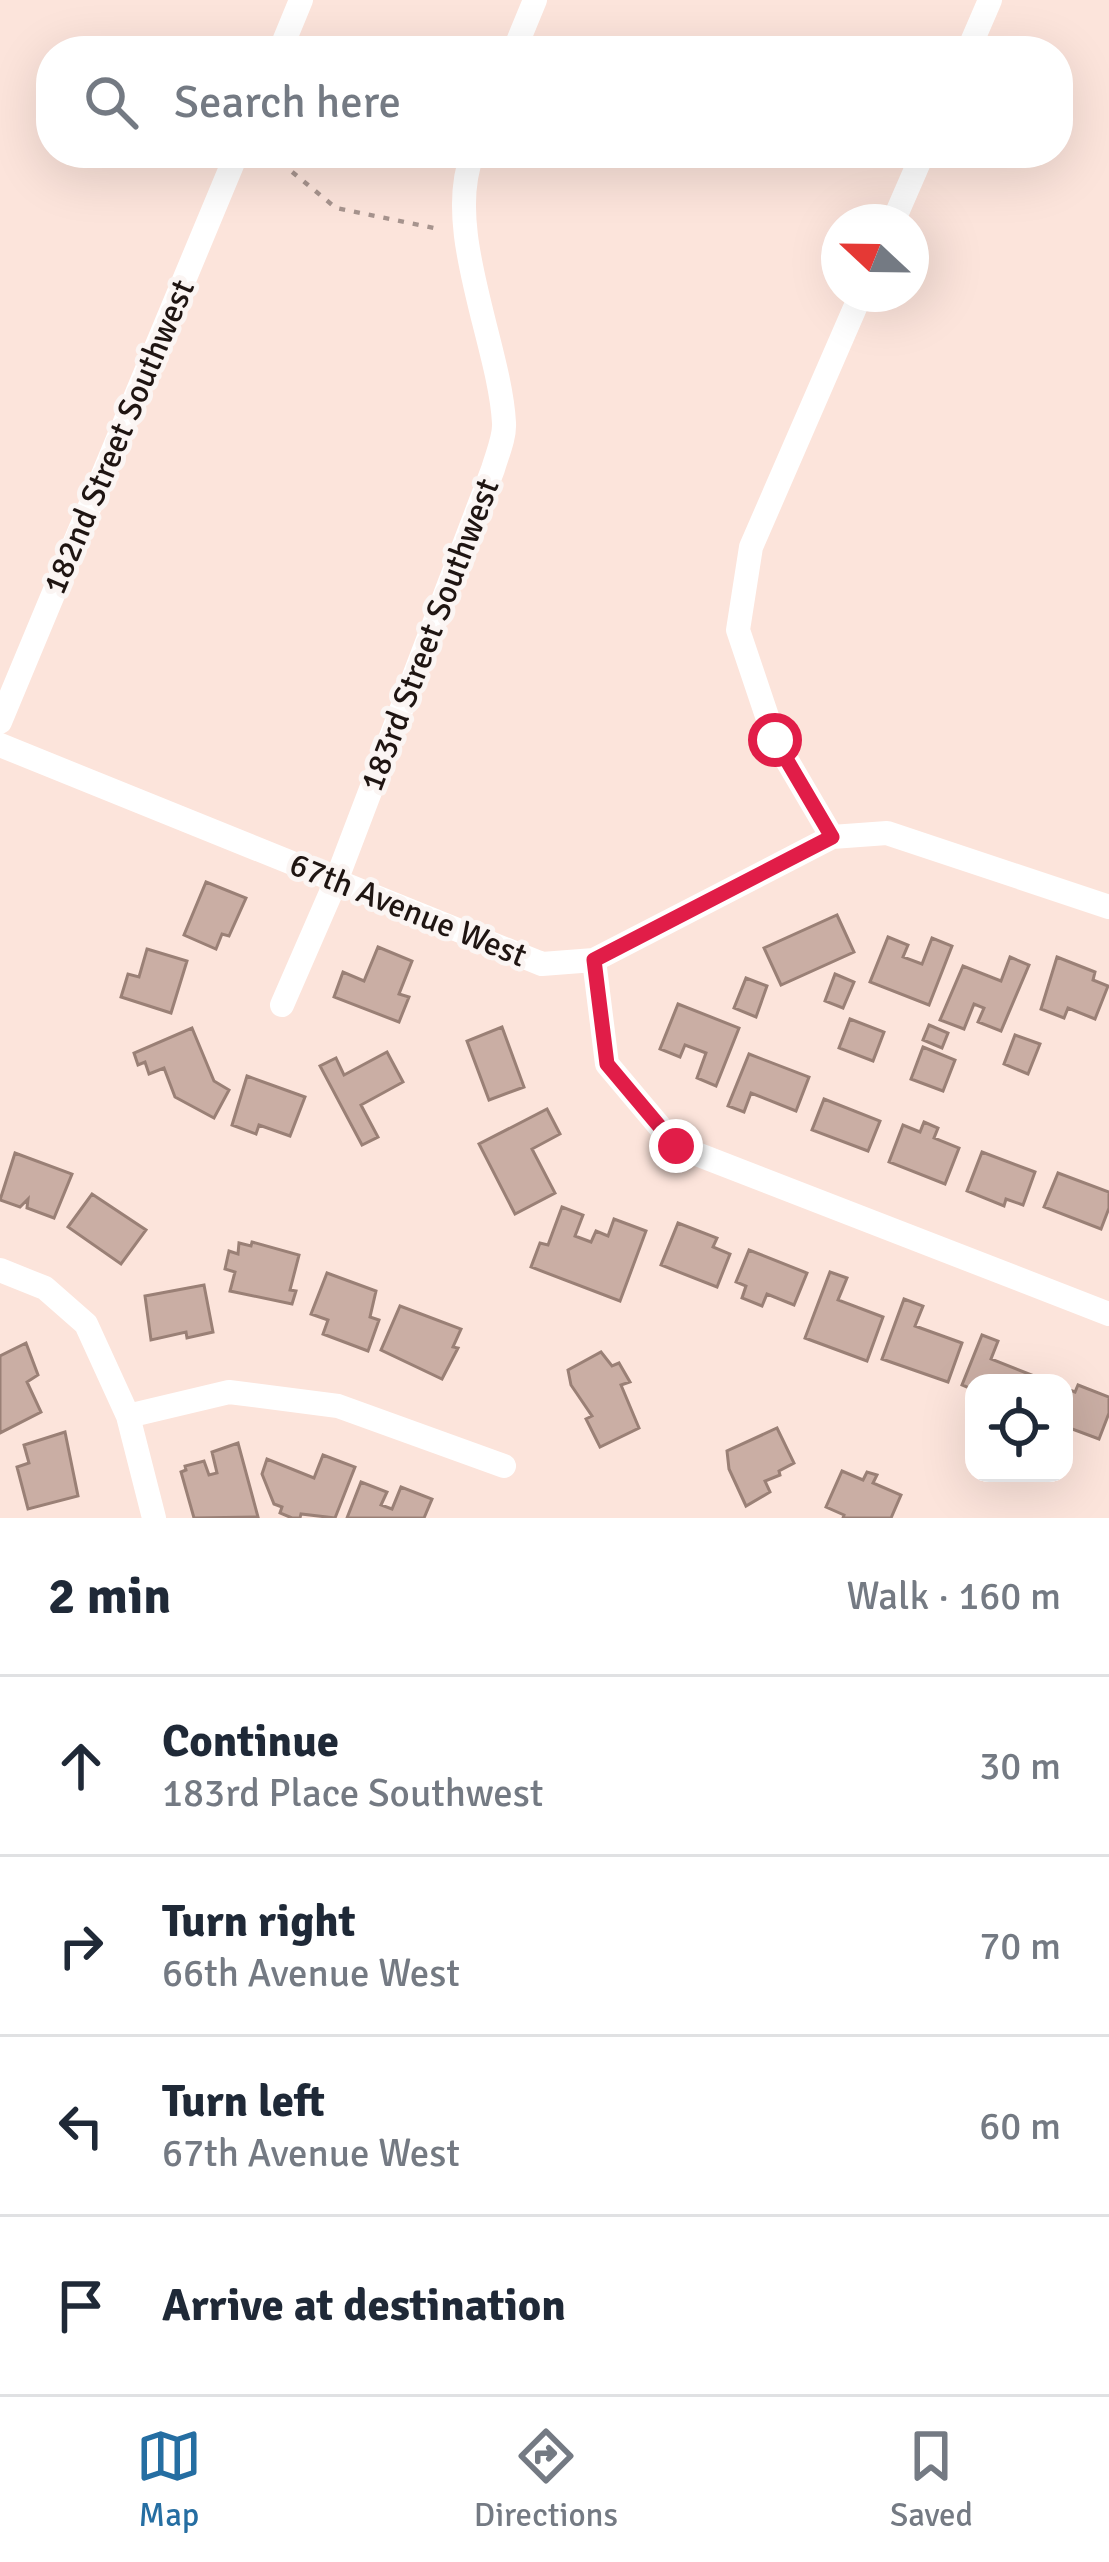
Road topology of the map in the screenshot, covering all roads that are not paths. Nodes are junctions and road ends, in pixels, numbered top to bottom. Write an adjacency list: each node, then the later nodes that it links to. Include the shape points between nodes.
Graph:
1 (301, 0): 4 (street)
2 (535, 0): 5 (street)
3 (990, 0): 6 (street)
4 (286, 36)
5 (520, 36)
6 (974, 36)
7 (231, 168): 12 (street, 182nd Street Southwest)
8 (467, 168): 15 (street, 183rd Street Southwest, via 468,244 505,426)
9 (916, 168): 10 (street)
10 (901, 204)
11 (854, 312): 14 (street, via 751,547 738,630 775,740)
12 (0, 722)
13 (0, 745): 15 (street, 67th Avenue West)
14 (832, 837): 16 (street, via 887,832); 17 (street)
15 (336, 881): 17 (street, 67th Avenue West, via 542,964); 18 (street, 183rd Street Southwest)
16 (1109, 907)
17 (594, 960): 20 (street, via 607,1064 676,1146)
18 (281, 1004)
19 (0, 1270): 21 (street, via 45,1288 86,1324)
20 (1109, 1314)
21 (128, 1416): 22 (street, via 230,1392 338,1406); 23 (street)
22 (504, 1466)
23 (154, 1518)

